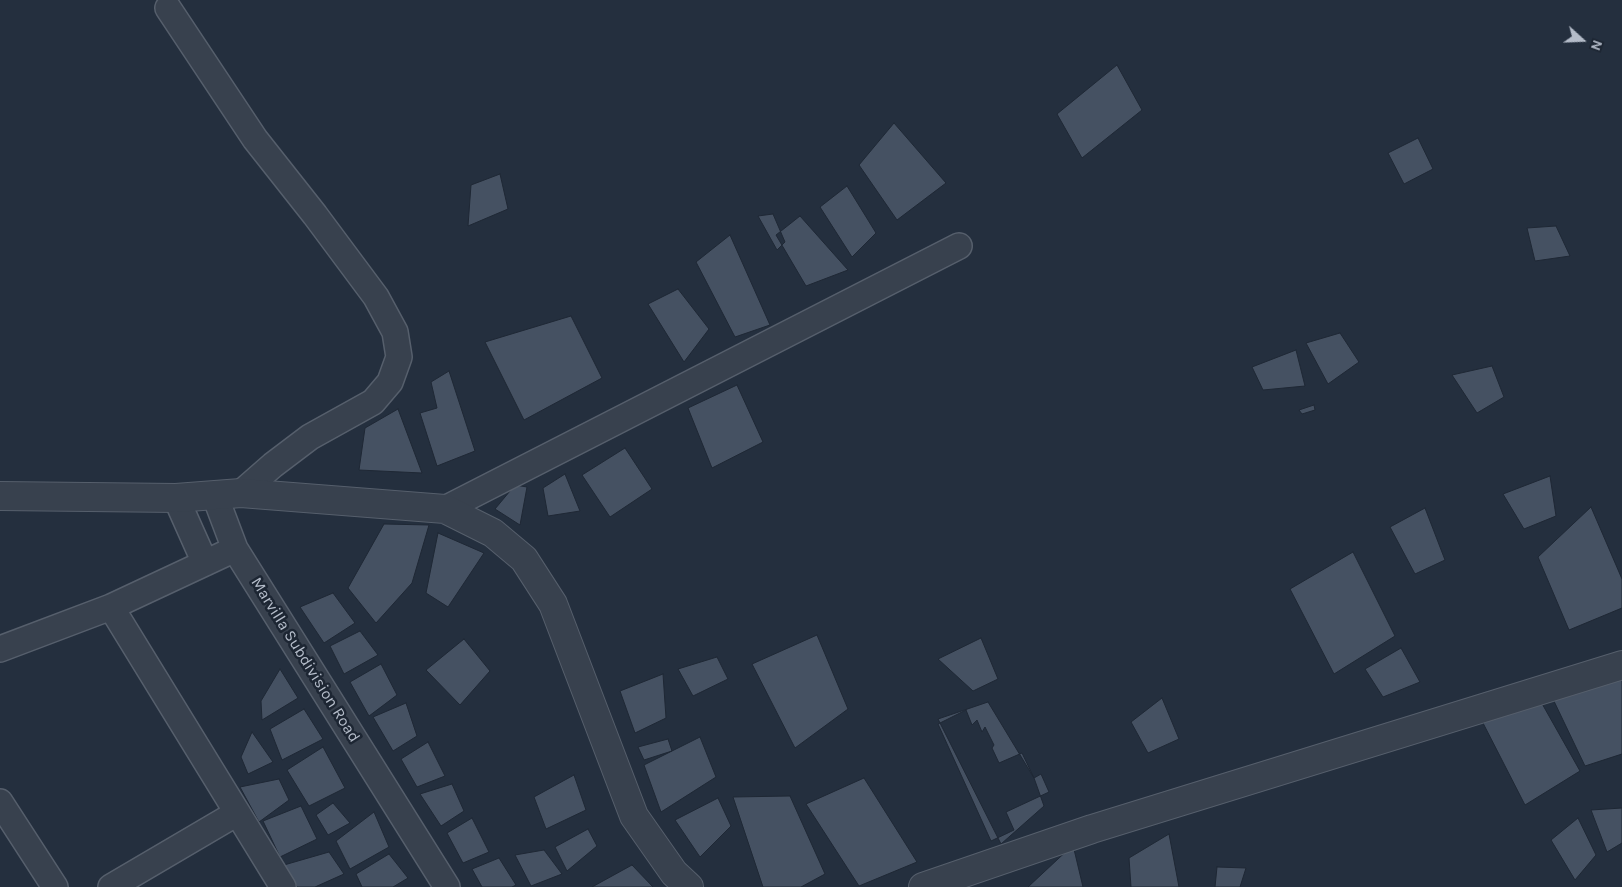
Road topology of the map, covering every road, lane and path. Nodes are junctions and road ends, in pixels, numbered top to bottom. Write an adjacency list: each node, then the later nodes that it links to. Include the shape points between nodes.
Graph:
1 (168, 8): 3 (street, via 256,139 376,297 395,332 399,357 390,382 373,402 310,437)
2 (959, 246): 6 (street)
3 (228, 495): 5 (street); 6 (street); 7 (street, Marvilla Subdivision Road)
4 (0, 496): 5 (street)
5 (176, 498): 8 (street)
6 (445, 509): 18 (street, via 493,533 524,559 553,604 634,816 674,873)
7 (235, 549): 8 (street); 17 (street, Marvilla Subdivision Road)
8 (205, 563): 9 (street)
9 (111, 607): 10 (street); 13 (street)
10 (0, 649)
11 (1622, 665): 19 (street, via 1092,829)
12 (0, 802): 14 (street)
13 (237, 812): 15 (street); 16 (street)
14 (55, 887)
15 (111, 887)
16 (283, 887)
17 (447, 887)
18 (689, 887)
19 (923, 887)

